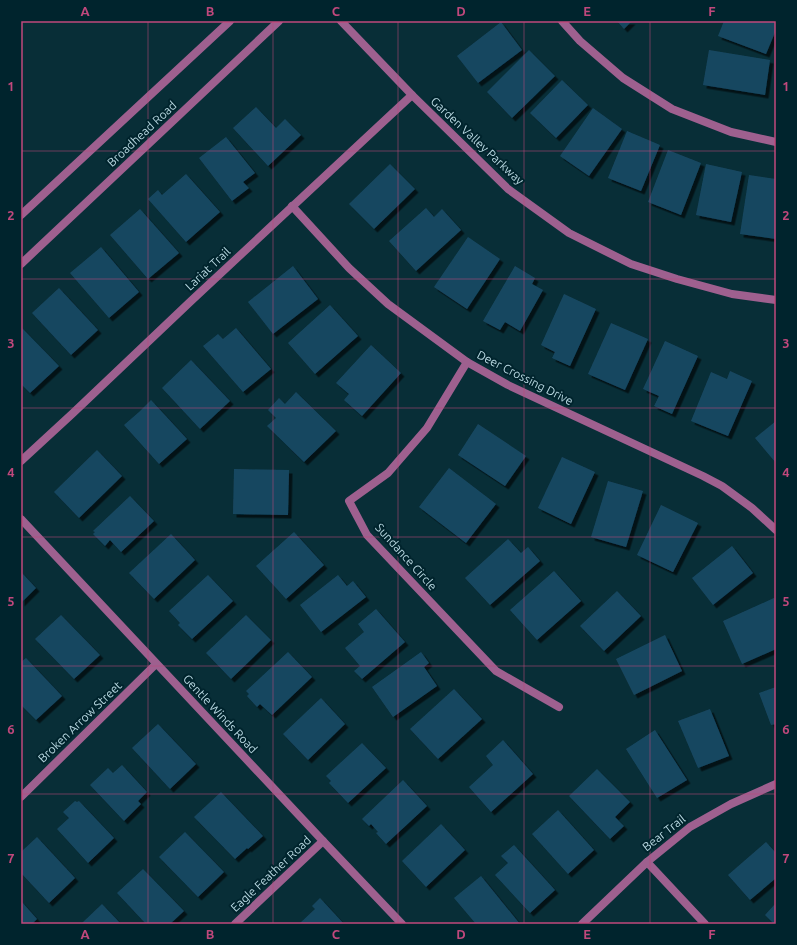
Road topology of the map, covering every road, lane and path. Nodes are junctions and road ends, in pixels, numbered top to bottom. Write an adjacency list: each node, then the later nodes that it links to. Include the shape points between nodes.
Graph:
1 (230, 21): 8 (street, Broadhead Road)
2 (279, 21): 9 (street, Broadhead Road)
3 (341, 21): 5 (street, Garden Valley Parkway)
4 (562, 21): 6 (street, via 580,41 623,78 672,109 731,132)
5 (412, 95): 7 (street, Lariat Trail); 10 (street, Garden Valley Parkway, via 508,189 569,232 630,264 732,294)
6 (776, 142)
7 (292, 206): 11 (street, Deer Crossing Drive, via 349,268 388,304); 12 (street, Lariat Trail)
8 (21, 216)
9 (21, 264)
10 (776, 300)
11 (467, 362): 14 (street, Deer Crossing Drive, via 508,385 722,486); 16 (street, Sundance Circle, via 417,439 388,473 349,501 367,535 496,671)
12 (21, 461)
13 (21, 519): 15 (street, Gentle Winds Road)
14 (776, 530)
15 (156, 664): 18 (street, Broken Arrow Street); 19 (street, Gentle Winds Road)
16 (559, 707)
17 (776, 784): 20 (street, Bear Trail, via 731,804 690,827)
18 (21, 797)
19 (323, 841): 21 (street, Eagle Feather Road); 22 (street, Gentle Winds Road)
20 (646, 862): 23 (street, Bear Trail); 24 (street)
21 (235, 924)
22 (402, 924)
23 (582, 924)
24 (705, 924)

